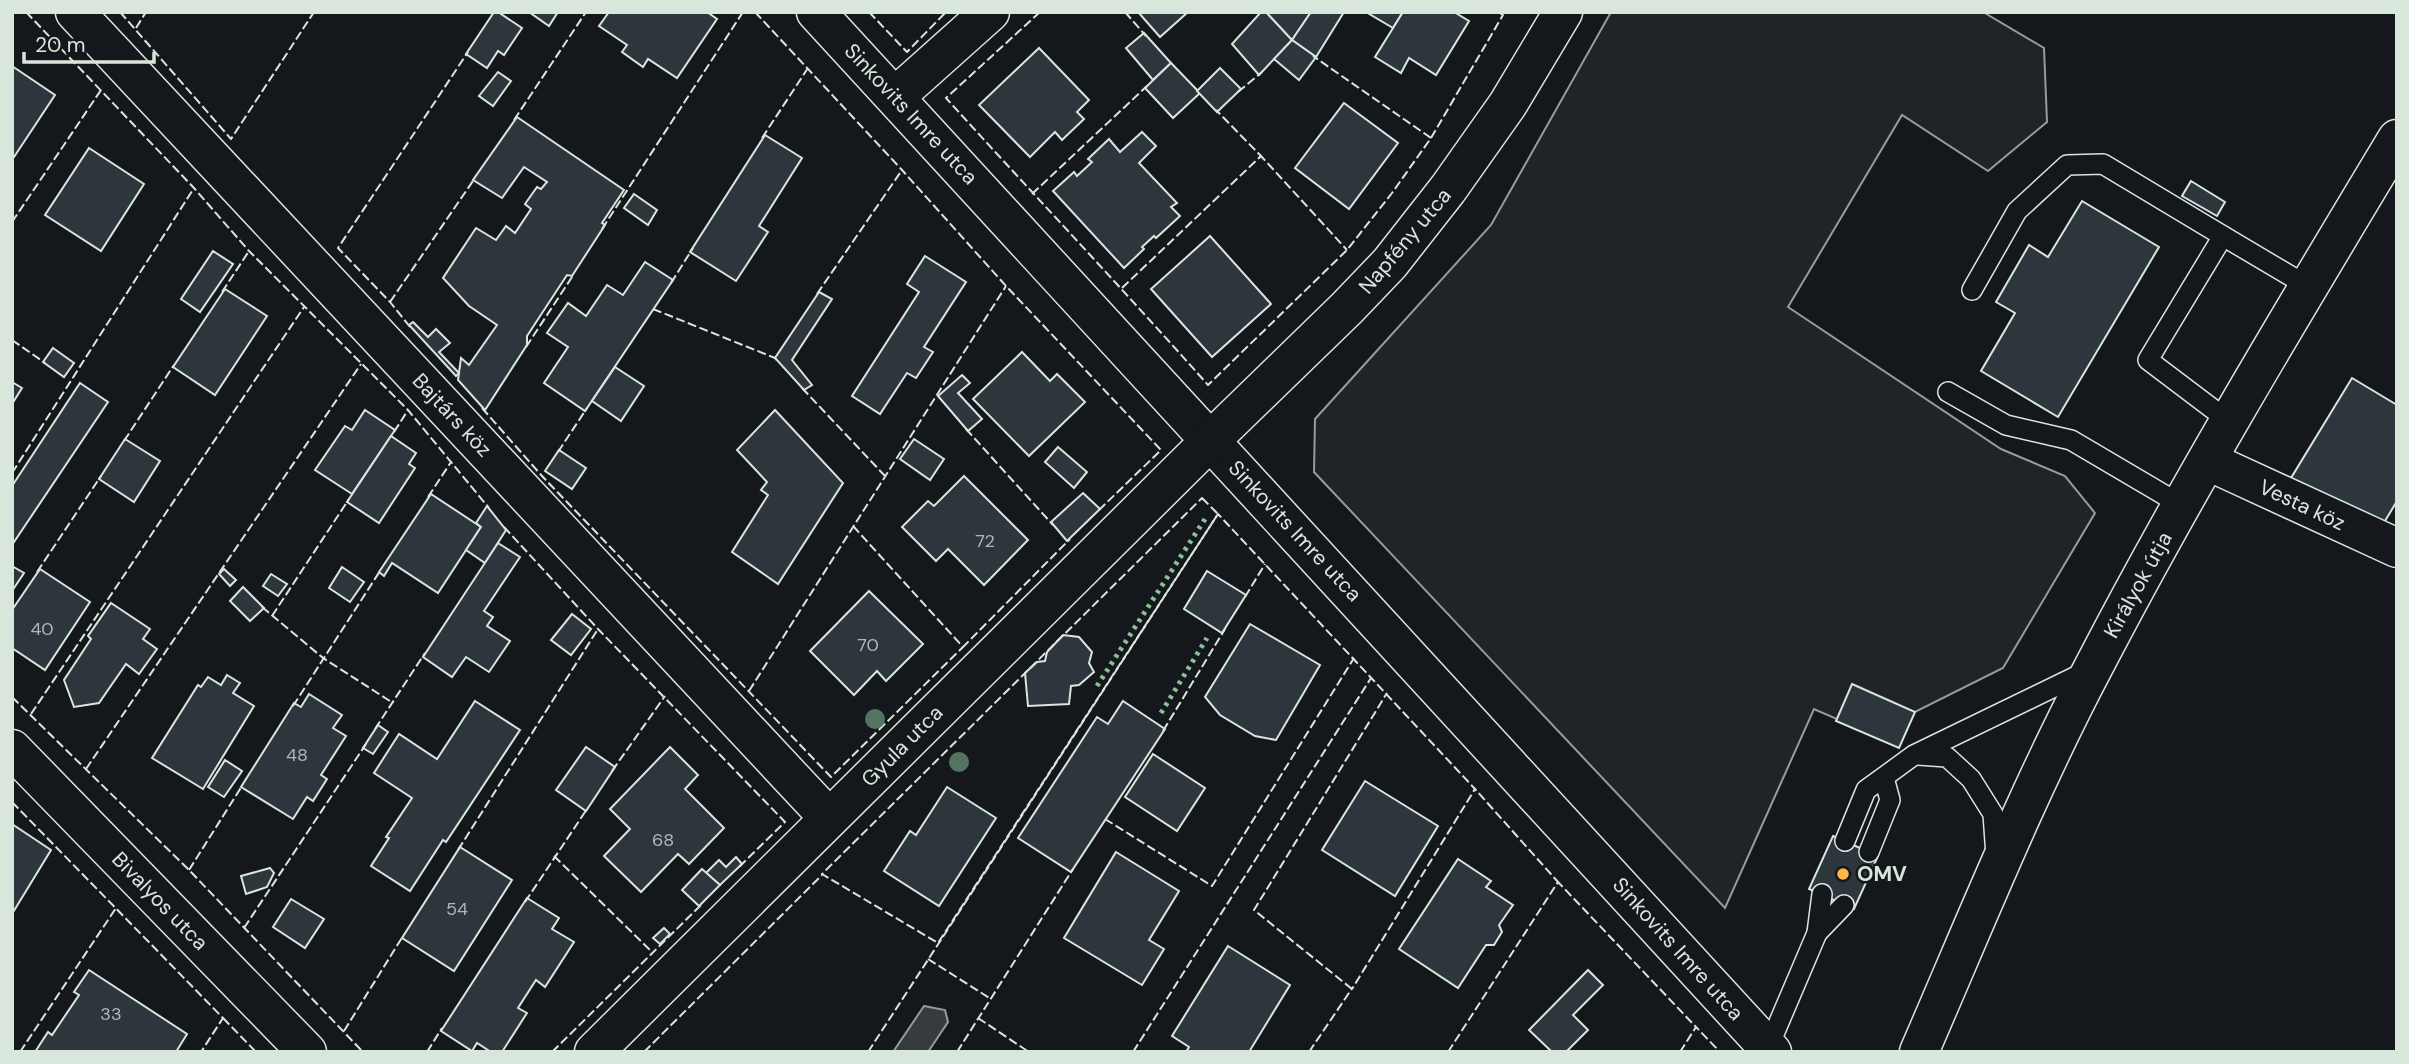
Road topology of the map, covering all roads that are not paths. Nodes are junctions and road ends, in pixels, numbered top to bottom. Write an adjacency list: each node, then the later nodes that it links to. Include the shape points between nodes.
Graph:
1 (75, 12): 20 (street, Bajtárs köz)
2 (816, 12): 5 (street, Sinkovits Imre utca)
3 (990, 12): 5 (street)
4 (1563, 12): 12 (street, Napfény utca, via 1508,104 1390,263)
5 (896, 96): 12 (street, Sinkovits Imre utca)
6 (2397, 139): 8 (street, Királyok útja)
7 (2223, 236): 8 (lane); 9 (lane, via 2104,164 2067,165 2017,211); 11 (lane, via 2148,360)
8 (2309, 287): 11 (street, Királyok útja)
9 (1972, 290)
10 (1948, 392): 14 (lane, via 2006,425 2071,440)
11 (2230, 422): 13 (street, Királyok útja)
12 (1211, 440): 20 (street, Gyula utca); 27 (street, Sinkovits Imre utca)
13 (2208, 461): 14 (street, Királyok útja); 15 (street, Vesta köz)
14 (2183, 506): 16 (street, Királyok útja)
15 (2397, 548)
16 (2092, 669): 18 (lane); 23 (street, Királyok útja)
17 (12, 749): 28 (street, Bivalyos utca)
18 (1914, 755): 19 (lane); 23 (lane, via 1947,757 1971,779 1993,814)
19 (1884, 778): 21 (lane, via 1866,790); 22 (lane, via 1890,800)
20 (829, 818): 29 (street, Gyula utca)
21 (1845, 841)
22 (1869, 852)
23 (1997, 871): 30 (street, Királyok útja)
24 (1822, 894): 26 (lane)
25 (1844, 905): 26 (lane)
26 (1817, 933): 27 (lane)
27 (1770, 1050)
28 (307, 1052)
29 (594, 1052)
30 (1919, 1052)

